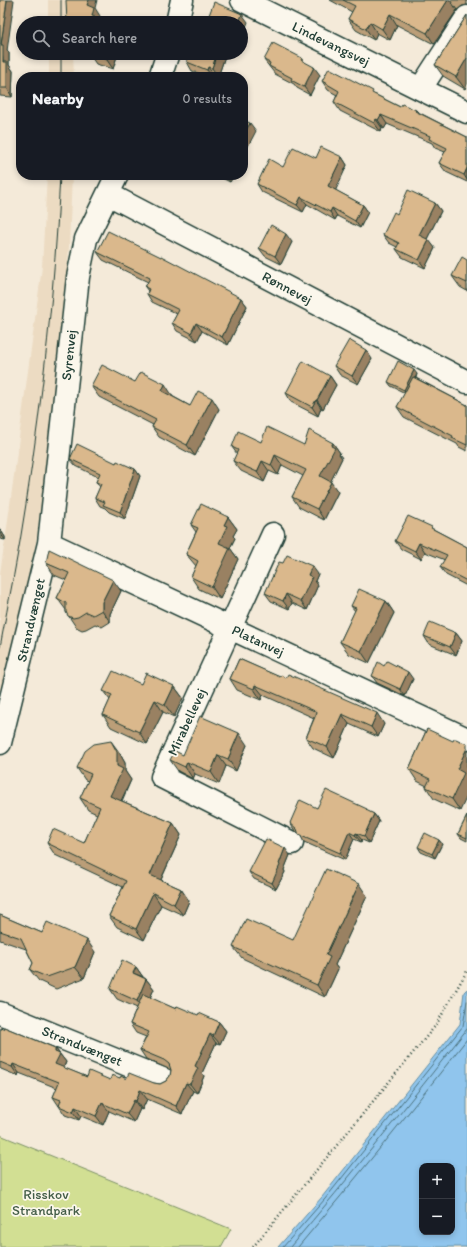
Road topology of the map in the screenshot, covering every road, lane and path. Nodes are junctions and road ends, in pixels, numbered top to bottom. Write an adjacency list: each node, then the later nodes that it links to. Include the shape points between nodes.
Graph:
1 (182, 0): 3 (street)
2 (242, 0): 7 (street, Lindevangsvej)
3 (179, 16)
4 (467, 17): 7 (street)
5 (166, 60): 6 (street)
6 (162, 72)
7 (421, 88): 8 (street, Lindevangsvej)
8 (467, 112)
9 (115, 180): 10 (street, Syrenvej)
10 (108, 194): 11 (street, Rønnevej); 13 (street, Syrenvej, via 86,239 78,277)
11 (467, 382)
12 (273, 534): 14 (street, Mirabellevej)
13 (49, 543): 14 (street, Platanvej); 16 (street, Strandvænget)
14 (231, 628): 15 (street, Platanvej); 17 (street, Mirabellevej, via 162,777)
15 (467, 740)
16 (0, 743)
17 (292, 843)
18 (467, 971): 21 (path, via 436,1025)
19 (0, 1012): 20 (street, Strandvænget)
20 (165, 1080)
21 (253, 1247)

